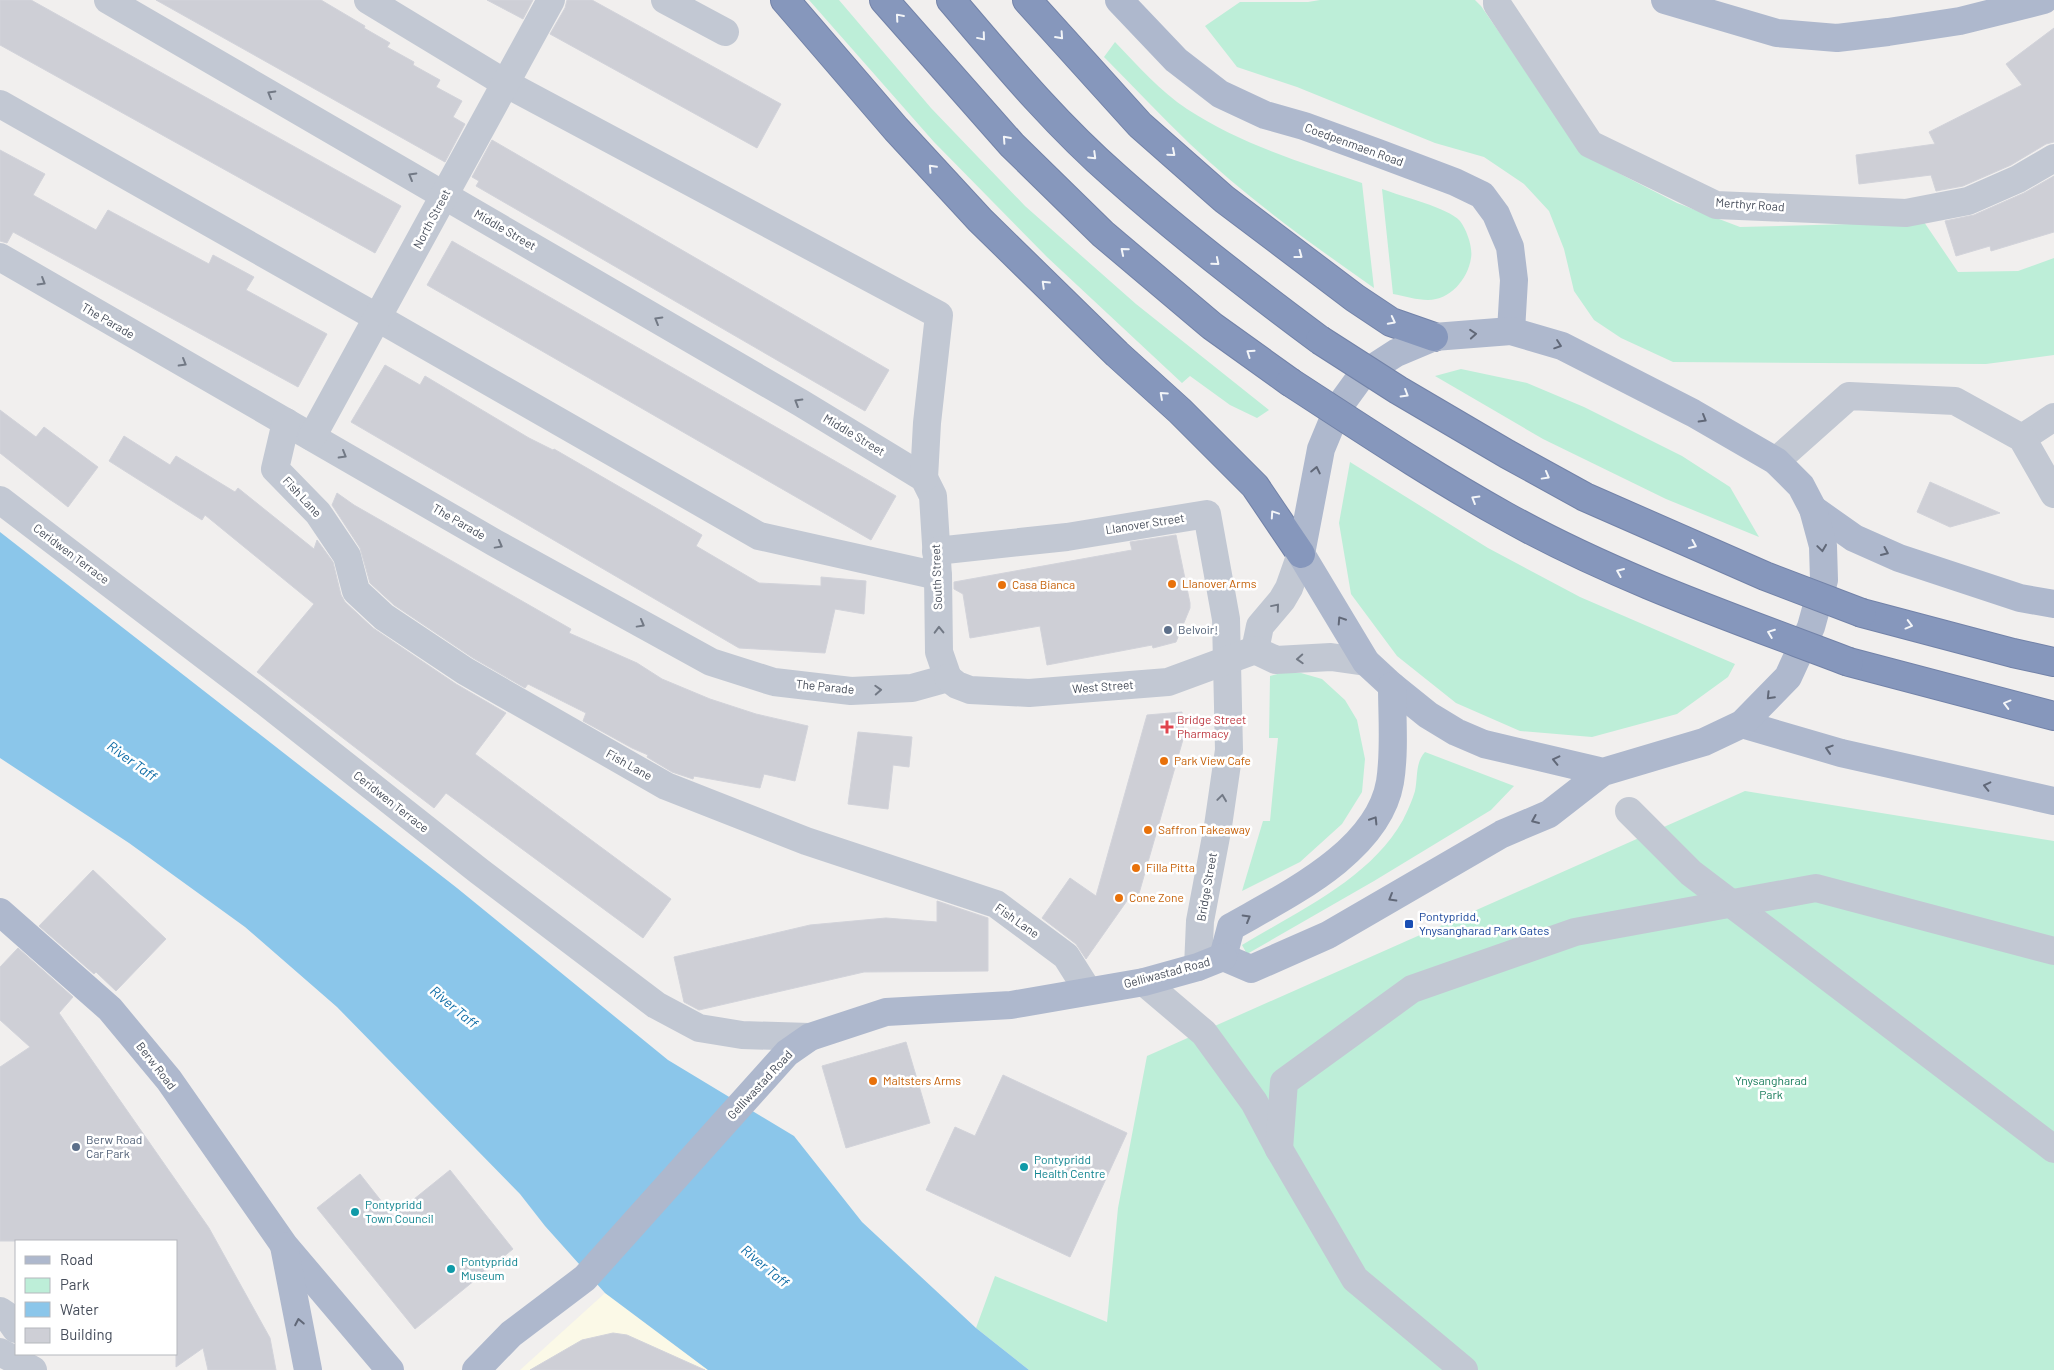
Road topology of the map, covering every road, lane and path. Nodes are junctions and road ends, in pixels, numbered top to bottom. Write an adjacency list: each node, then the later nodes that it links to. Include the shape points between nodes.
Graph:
1 (108, 0): 17 (street, Middle Street, one-way to 1)
2 (368, 0): 14 (street)
3 (551, 0): 14 (street, North Street)
4 (665, 0): 13 (street)
5 (785, 0): 31 (highway, one-way to 5, via 1254,486 980,220 896,129)
6 (884, 0): 40 (highway, one-way to 6, bridge, via 1849,662 1696,604 1599,564 1505,516 1412,461 1290,382 1212,326 1103,234 1012,145)
7 (951, 0): 37 (highway, one-way to 37, bridge, via 1050,113 1115,176 1223,268 1320,340 1406,395 1585,497 1765,576 1862,612)
8 (1027, 0): 21 (highway, one-way to 21, via 1140,125 1224,199 1391,322)
9 (1119, 0): 20 (main road, Coedpenmaen Road, via 1176,60 1220,94 1264,115 1304,126 1482,195 1496,214 1510,247 1514,280)
10 (1497, 0): 16 (street, Merthyr Road, via 1590,144 1716,205 1906,213 1968,200 2018,179)
11 (1665, 0): 12 (main road, via 1778,33 1837,38 1960,21)
12 (2044, 0)
13 (725, 32)
14 (505, 83): 17 (street, North Street); 27 (street, South Street, via 939,315)
15 (0, 104): 19 (street)
16 (2054, 158)
17 (445, 195): 19 (street, North Street); 27 (street, Middle Street, one-way to 17)
18 (0, 257): 23 (street, The Parade, one-way to 23)
19 (378, 318): 24 (street, North Street); 32 (street, via 759,536)
20 (1512, 331): 21 (main road, one-way to 20); 26 (main road, one-way to 26, via 1562,346 1693,413)
21 (1434, 338): 31 (main road, one-way to 21, via 1321,449 1338,408 1362,375 1396,353)
22 (2054, 417): 25 (street)
23 (286, 422): 24 (street, The Parade); 51 (street, Fish Lane, via 276,469 318,513 347,556 356,591 384,617 465,672 666,786 806,841 996,904 1066,956)
24 (312, 437): 38 (street, The Parade, one-way to 38, via 711,662 774,682 851,691 912,688)
25 (2022, 438): 26 (street, via 1955,401 1849,396); 28 (street)
26 (1776, 461): 30 (main road, via 1801,486)
27 (924, 478): 32 (street, South Street, via 934,496)
28 (2048, 485)
29 (0, 500): 52 (street, Ceridwen Terrace, via 656,1005 699,1028 742,1035)
30 (1813, 509): 33 (main road, one-way to 33, via 1854,538 1899,558 2020,598); 41 (main road, one-way to 41, via 1823,546 1824,580 1811,627 1788,678)
31 (1301, 554): 34 (street, one-way to 31, via 1260,626 1289,588); 36 (main road, one-way to 31)
32 (937, 563): 35 (street, Llanover Street, via 1207,514 1226,619); 38 (street, South Street, one-way to 32, via 939,652)
33 (2054, 604)
34 (1255, 650): 35 (street, West Street); 36 (street, one-way to 34, via 1330,657 1276,660)
35 (1228, 659): 38 (street, West Street, via 1168,682 1029,693 970,690); 49 (street, Bridge Street, one-way to 35, via 1200,921 1229,750)
36 (1366, 662): 39 (main road)
37 (2054, 662)
38 (948, 678)
39 (1392, 686): 42 (main road, one-way to 39, via 1484,744 1428,715); 48 (main road, one-way to 39, via 1231,927 1332,866 1362,838 1377,818 1390,783)
40 (2054, 716)
41 (1742, 724): 42 (main road, via 1704,742); 43 (main road, one-way to 41, via 1841,753)
42 (1603, 772): 48 (main road, one-way to 48, via 1549,814 1502,834 1328,935 1251,969)
43 (2054, 800)
44 (1628, 811): 45 (street, via 1691,873)
45 (1732, 904): 47 (street, via 1816,888); 53 (street, via 1575,932 1412,989 1284,1082); 54 (street)
46 (0, 912): 55 (main road, Berw Road, via 110,1009 169,1080)
47 (2054, 951)
48 (1223, 957): 49 (main road, Gelliwastad Road)
49 (1198, 967): 50 (main road, Gelliwastad Road)
50 (1144, 982): 51 (main road, Gelliwastad Road); 53 (street, via 1204,1033 1254,1102)
51 (1088, 991): 52 (main road, Gelliwastad Road, via 1011,1006 886,1012)
52 (810, 1037): 64 (main road, Gelliwastad Road, via 787,1053 585,1278 510,1334)
53 (1279, 1149): 65 (street, via 1355,1279)
54 (2054, 1149)
55 (284, 1245): 62 (main road, Berw Road, one-way to 55); 63 (main road, Berw Road)
56 (0, 1311): 57 (street)
57 (15, 1328)
58 (0, 1352): 60 (street)
59 (35, 1355): 61 (street)
60 (33, 1370)
61 (45, 1370)
62 (308, 1370)
63 (390, 1370)
64 (476, 1370)
65 (1464, 1370)

